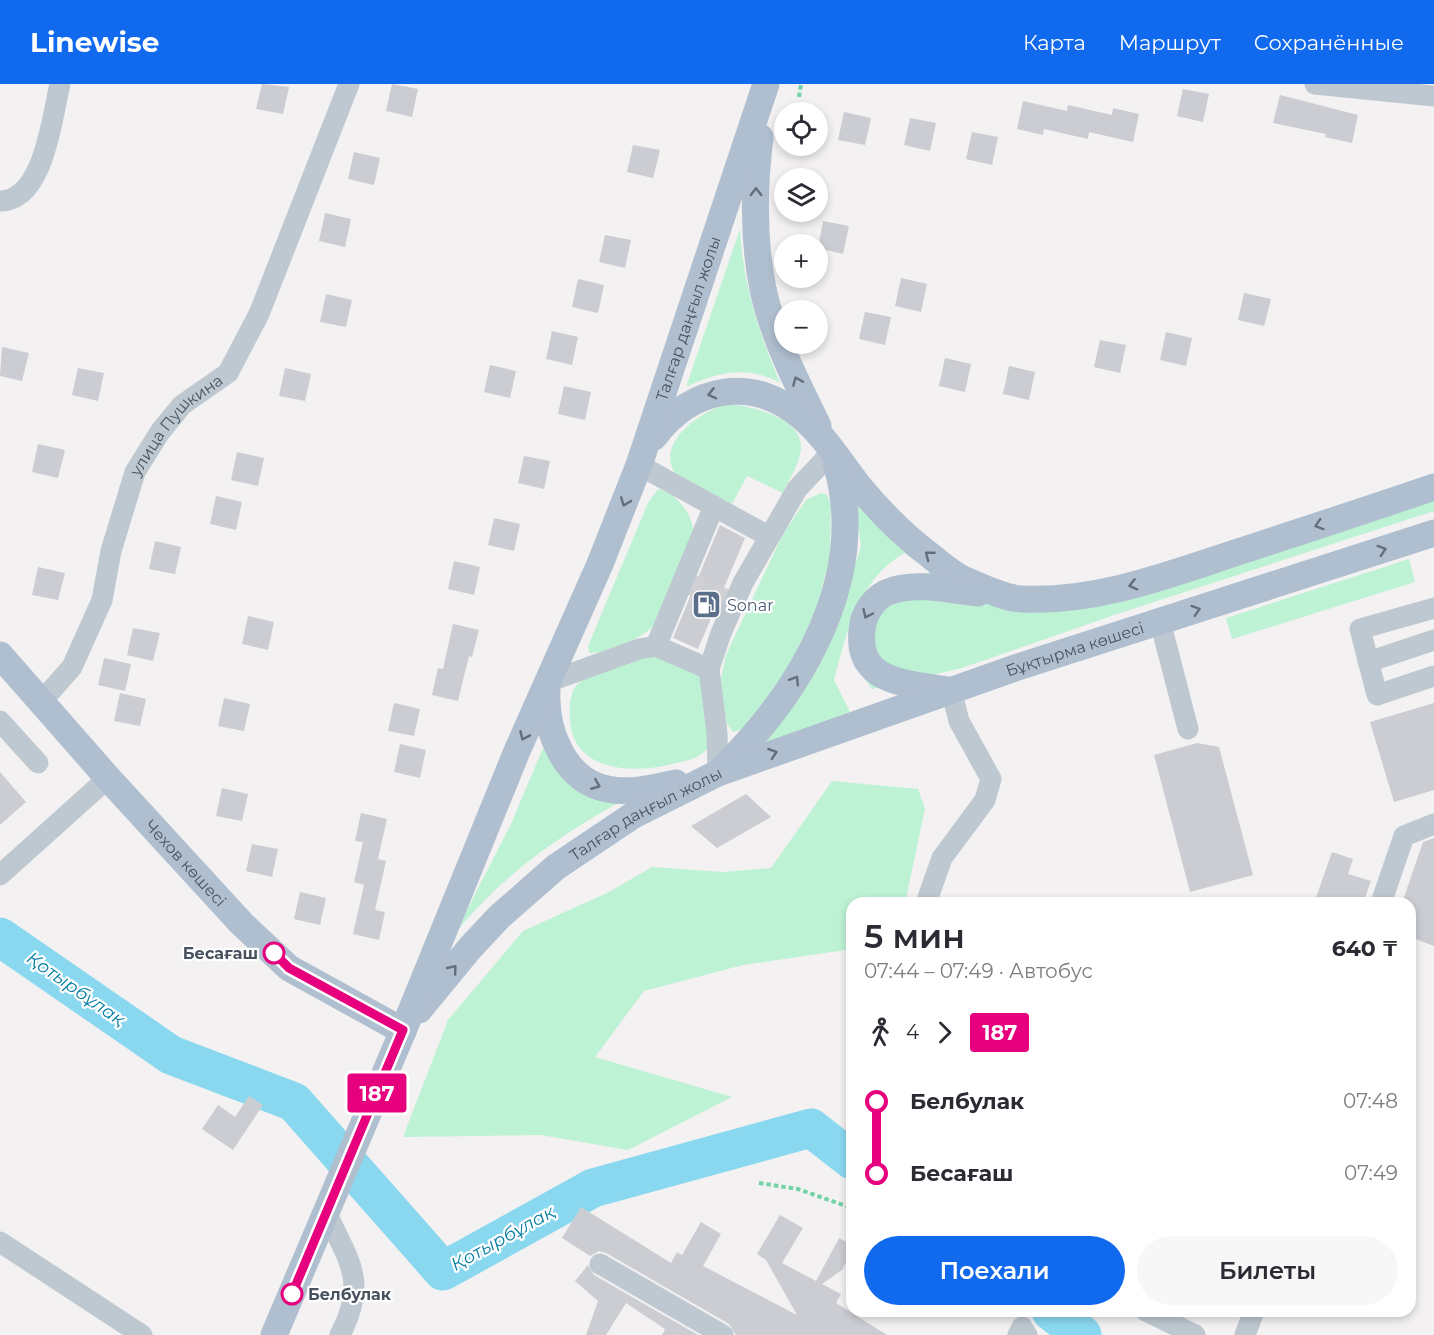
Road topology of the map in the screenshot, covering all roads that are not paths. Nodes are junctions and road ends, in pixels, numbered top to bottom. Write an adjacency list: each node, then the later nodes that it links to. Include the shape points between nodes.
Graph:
1 (60, 84): 7 (street, via 42,162 30,185 9,201)
2 (349, 84): 25 (street, улица Пушкина, via 259,314 228,373 182,405 135,472 111,551 102,600 72,667)
3 (767, 84): 8 (main road, Талғар даңғыл жолы, one-way to 3, via 802,394 773,324 764,289 756,222 756,171); 9 (main road, Талғар даңғыл жолы)
4 (1315, 84): 5 (street)
5 (1389, 88): 6 (street)
6 (1434, 96)
7 (0, 201)
8 (833, 451): 9 (main road, one-way to 9, via 788,407 754,393 729,391 695,399 677,411); 12 (street, via 796,489); 14 (main road, one-way to 8, via 962,579 904,536); 29 (main road, one-way to 8, via 756,733 793,684 815,646 829,609 840,576 847,526)
9 (642, 456): 11 (street); 23 (main road, Талғар даңғыл жолы, one-way to 23)
10 (1434, 487): 14 (main road, one-way to 14, via 1152,580 1083,594)
11 (714, 506): 12 (street); 18 (street)
12 (768, 536): 21 (street, via 743,583)
13 (1433, 538): 16 (main road, Бұқтырма көшесі, one-way to 13)
14 (1018, 598): 24 (main road, one-way to 24, via 932,587 885,592 874,602 865,615 862,632 866,663 874,672 889,678)
15 (1434, 608): 20 (street, via 1360,629)
16 (1160, 621): 24 (main road, Бұқтырма көшесі); 27 (street)
17 (1434, 640): 20 (street)
18 (656, 646): 21 (street); 23 (street)
19 (0, 655): 25 (main road, Чехов көшесі)
20 (1368, 662): 22 (street, via 1377,695)
21 (709, 669): 29 (street)
22 (1434, 676)
23 (548, 682): 29 (main road, Талғар даңғыл жолы, one-way to 29, via 548,718 559,749 583,778 595,785 648,790); 35 (main road, Талғар даңғыл жолы, one-way to 35)
24 (951, 690): 29 (main road, Бұқтырма көшесі, one-way to 24); 33 (street, via 959,721 992,778 985,800 942,858)
25 (41, 702): 30 (main road, Чехов көшесі)
26 (0, 721): 28 (street)
27 (1188, 729)
28 (38, 763)
29 (718, 773): 35 (main road, Талғар даңғыл жолы, one-way to 29, via 470,948 555,867 632,816)
30 (108, 778): 32 (street); 35 (main road, Чехов көшесі, via 242,924 289,968)
31 (1434, 824): 34 (street, via 1404,836)
32 (0, 875)
33 (928, 897)
34 (1383, 897)
35 (403, 1030): 36 (main road, Талғар даңғыл жолы)
36 (326, 1212): 42 (main road, Талғар даңғыл жолы); 43 (street, via 354,1271 356,1296)
37 (0, 1242): 41 (street)
38 (600, 1264): 44 (street)
39 (1158, 1317): 47 (street)
40 (1252, 1317): 48 (street)
41 (142, 1335)
42 (274, 1335)
43 (340, 1335)
44 (723, 1335)
45 (1018, 1335): 46 (street, via 1022,1327)
46 (1027, 1335)
47 (1195, 1335)
48 (1245, 1335)

